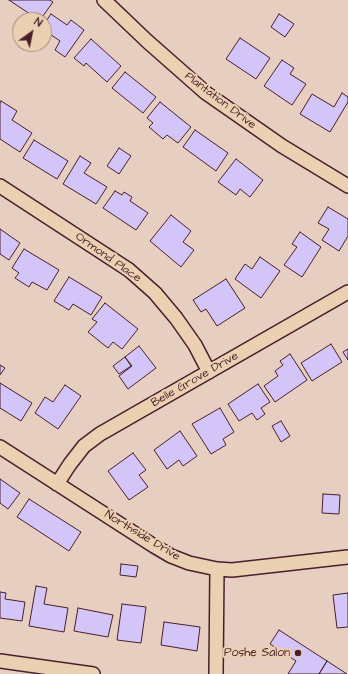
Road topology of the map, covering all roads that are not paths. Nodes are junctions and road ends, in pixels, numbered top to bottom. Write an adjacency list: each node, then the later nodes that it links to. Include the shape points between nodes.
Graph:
1 (104, 0): 3 (street, Plantation Drive, via 147,42 206,93 282,146)
2 (0, 186): 5 (street, Ormond Place, via 123,266 155,293 176,318)
3 (348, 186)
4 (348, 292): 5 (street, Belle Grove Drive)
5 (210, 372): 7 (street, Belle Grove Drive, via 100,434 84,446)
6 (0, 447): 7 (street, Northside Drive)
7 (57, 484): 9 (street, Northside Drive, via 171,556)
8 (348, 557): 9 (street, Northside Drive)
9 (217, 570): 12 (street)
10 (0, 661): 11 (street)
11 (93, 674)
12 (216, 674)

